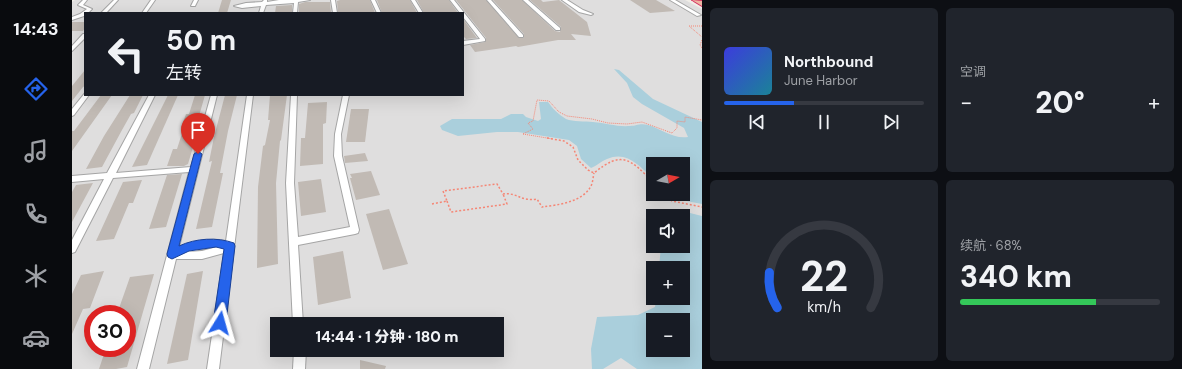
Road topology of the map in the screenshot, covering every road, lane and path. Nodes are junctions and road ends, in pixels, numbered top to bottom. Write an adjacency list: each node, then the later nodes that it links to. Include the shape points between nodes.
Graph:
1 (85, 0): 22 (street, via 80,5 90,9)
2 (116, 0): 23 (street)
3 (153, 0): 24 (street)
4 (196, 0): 20 (street)
5 (238, 0): 21 (street)
6 (287, 0): 18 (street)
7 (308, 0): 17 (street)
8 (333, 0): 28 (street)
9 (374, 0): 29 (street)
10 (413, 0): 30 (street)
11 (452, 0): 31 (street)
12 (489, 0): 40 (street)
13 (525, 0): 38 (street)
14 (564, 0): 33 (street)
15 (672, 0): 34 (street)
16 (695, 0): 19 (highway)
17 (296, 1): 18 (street); 27 (street)
18 (265, 2): 21 (street); 26 (street)
19 (702, 4)
20 (193, 5)
21 (236, 6): 25 (street)
22 (86, 12)
23 (104, 12)
24 (145, 12)
25 (234, 12)
26 (261, 12)
27 (295, 12)
28 (335, 12)
29 (379, 12)
30 (420, 12)
31 (461, 12)
32 (84, 14): 36 (street)
33 (591, 14)
34 (699, 15)
35 (464, 16): 43 (street, via 483,40)
36 (72, 19)
37 (702, 26): 41 (path, via 690,26)
38 (558, 29)
39 (84, 36): 45 (street)
40 (521, 36)
41 (702, 36)
42 (702, 40): 44 (path)
43 (464, 43)
44 (702, 48)
45 (72, 49)
46 (85, 96): 52 (street)
47 (151, 96): 57 (street)
48 (214, 96): 54 (street)
49 (250, 96): 65 (street)
50 (294, 96): 64 (street, via 290,183)
51 (346, 96): 64 (street, via 338,134 338,156 355,230)
52 (72, 114)
53 (702, 120): 55 (path, via 685,117 685,122 677,121 677,128 672,133 642,122 608,124 567,116 558,112 549,101 537,100 534,121 528,123 533,128 523,134 564,141 573,147 578,160)
54 (194, 169): 57 (street); 67 (street)
55 (594, 173): 56 (path, via 611,160 623,159 636,164); 59 (path, via 591,187 581,197 560,205 542,207 537,199 528,201 510,193)
56 (646, 175)
57 (110, 176): 58 (street); 66 (street)
58 (72, 180)
59 (503, 194): 60 (path, via 497,184 443,191); 60 (path, via 507,204 451,212)
60 (447, 201): 62 (path)
61 (672, 201): 63 (path)
62 (432, 204)
63 (702, 207)
64 (294, 242): 68 (street)
65 (230, 246): 67 (street, via 216,243 188,246); 71 (street)
66 (72, 249)
67 (172, 254): 70 (street)
68 (298, 317)
69 (300, 357): 72 (street)
70 (143, 369)
71 (213, 369)
72 (299, 369)

